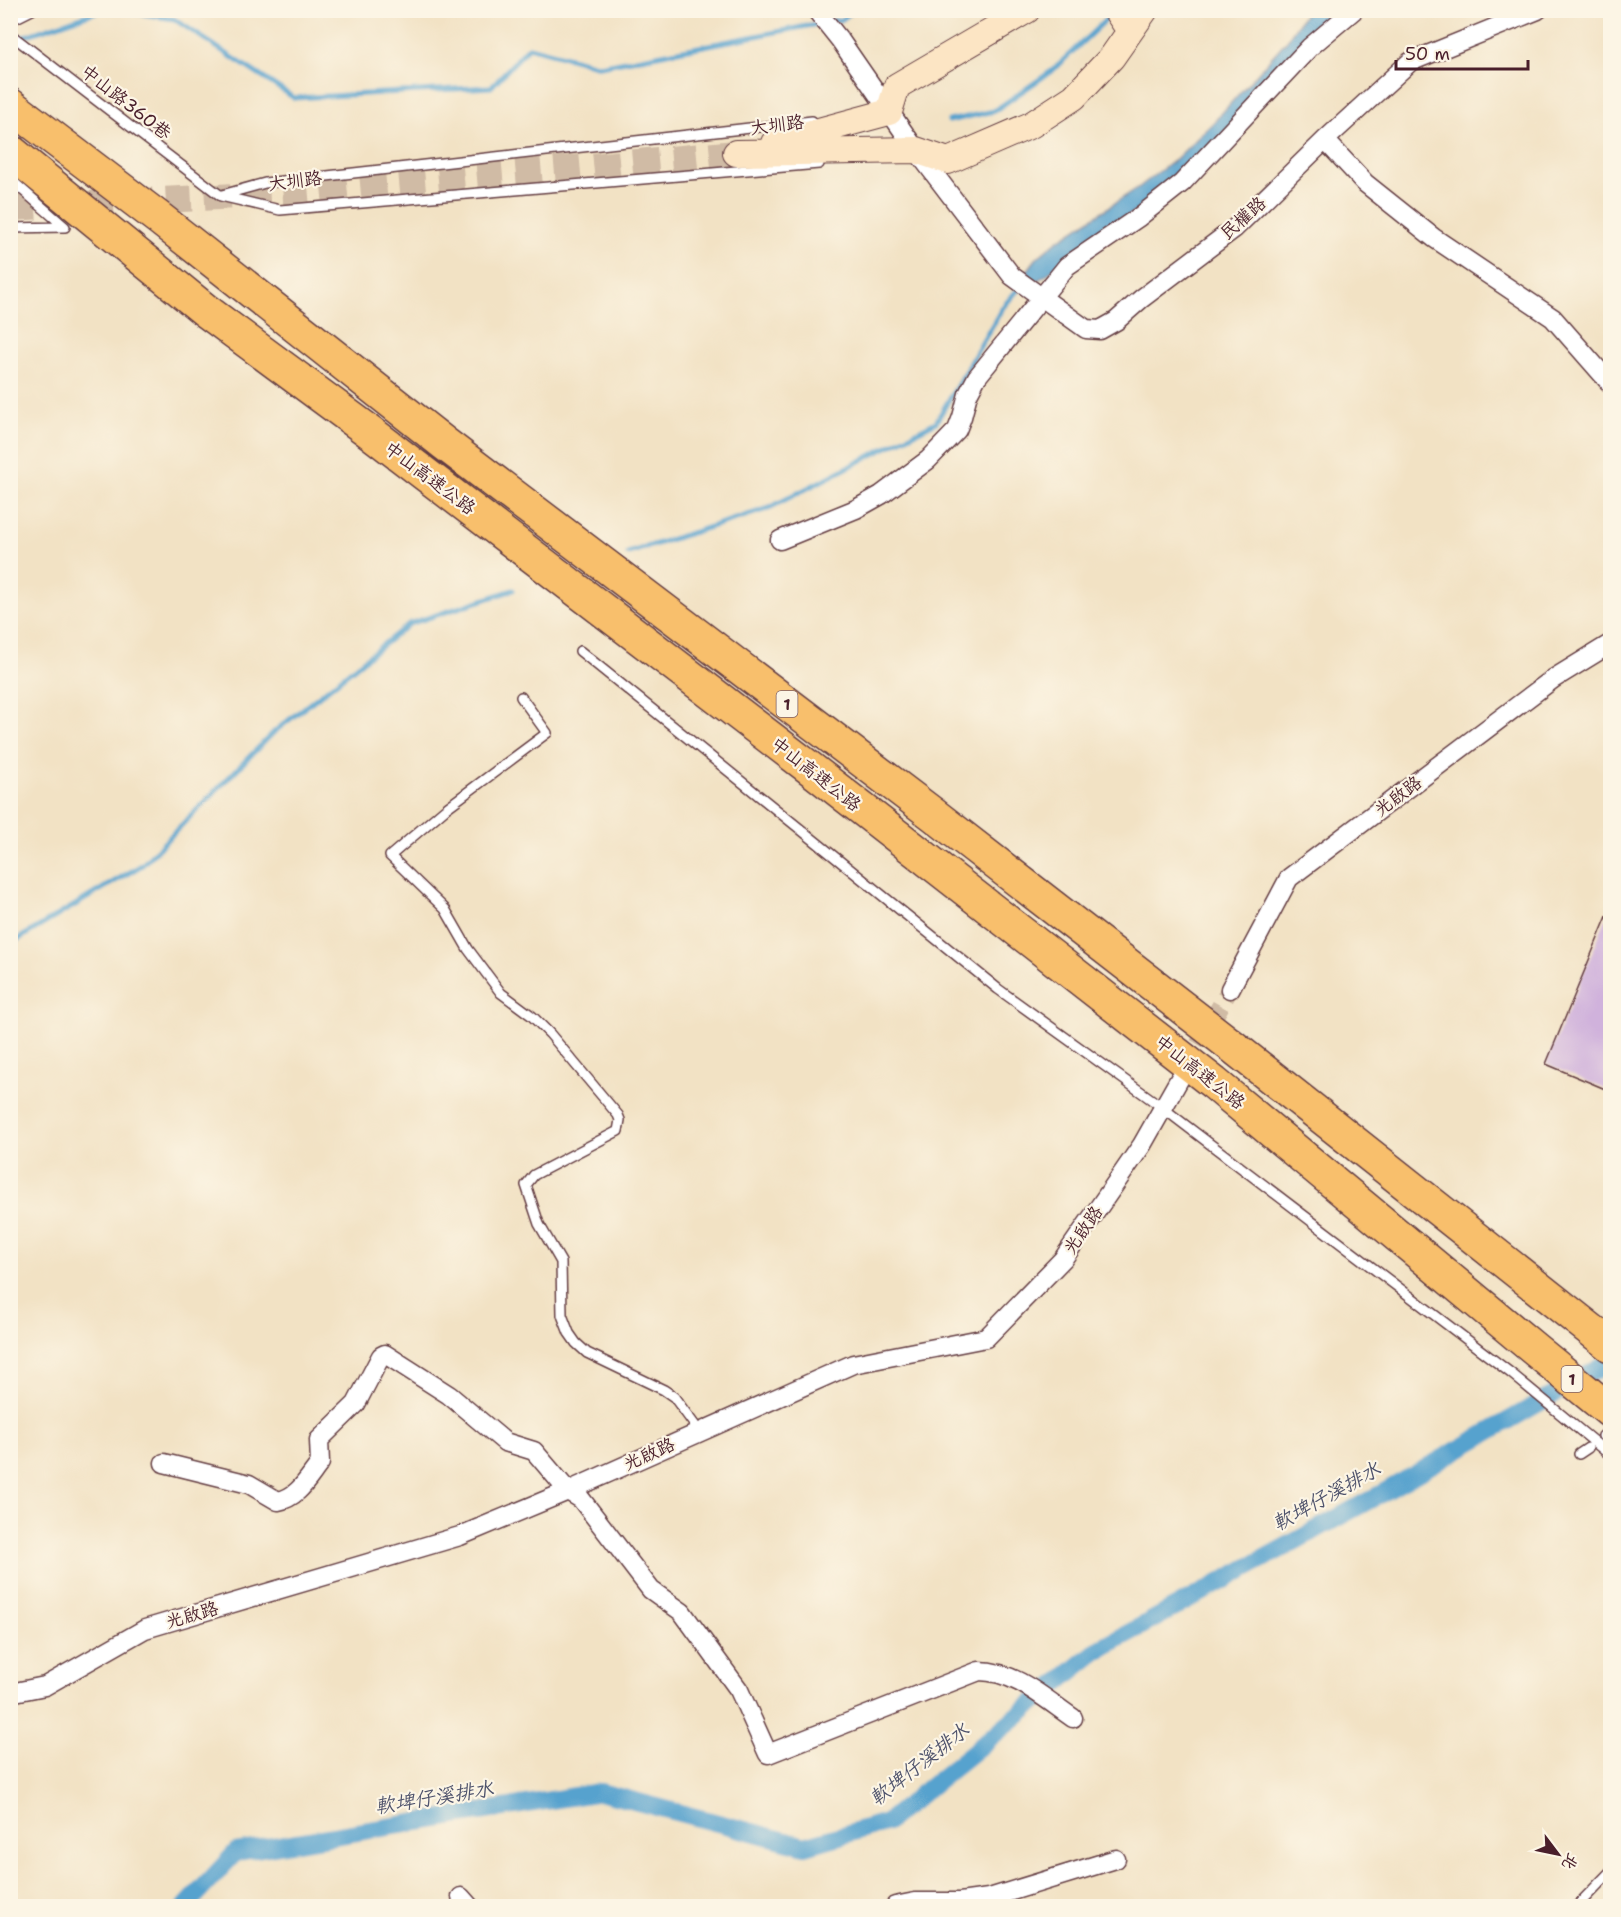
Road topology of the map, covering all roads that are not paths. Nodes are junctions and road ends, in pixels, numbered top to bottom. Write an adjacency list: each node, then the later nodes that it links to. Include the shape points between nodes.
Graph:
1 (32, 10): 7 (lane)
2 (816, 10): 10 (street, 民權路)
3 (1027, 10): 10 (street, via 897,86)
4 (1354, 10): 19 (street, via 1310,47 1182,183)
5 (1538, 10): 11 (street, 民權路, via 1410,62)
6 (1128, 18): 12 (street, via 1112,57 1074,97 1031,125 948,161)
7 (10, 21)
8 (11, 35): 17 (lane, 中山路360巷)
9 (10, 105): 28 (highway, 中山高速公路 / 1, via 445,444 943,822)
10 (889, 112): 12 (street, 民權路); 12 (street, via 736,153); 17 (lane, 大圳路, via 265,183)
11 (1325, 140): 19 (street, 民權路, via 1235,228 1100,330 1086,329); 20 (street, via 1365,183 1434,237 1553,318)
12 (916, 150): 14 (lane); 19 (street, 民權路, via 1012,276)
13 (10, 151): 29 (highway, 中山高速公路 / 1, via 205,310 802,762 1214,1083 1533,1348)
14 (843, 161)
15 (832, 163): 17 (lane, 大圳路, via 280,210)
16 (12, 182): 18 (lane, via 65,227)
17 (221, 196)
18 (10, 228)
19 (1036, 293): 21 (street, via 977,377 957,430 928,460 856,509)
20 (1611, 383)
21 (780, 540)
22 (1611, 644): 25 (street, 光啟路, via 1553,679 1288,878)
23 (580, 651): 27 (lane, via 998,989)
24 (521, 697): 30 (lane, via 547,733 445,809 390,856 445,909 468,949 501,993 550,1034 621,1120 618,1131 534,1176 526,1185 539,1224 561,1262 562,1315 576,1343 587,1353 674,1397)
25 (1230, 989)
26 (1180, 1078): 27 (street, 光啟路)
27 (1162, 1109): 30 (street, 光啟路, via 1143,1145 1063,1259 986,1338 853,1364); 33 (lane, via 1512,1374)
28 (1611, 1345)
29 (1608, 1426)
30 (699, 1431): 35 (street, 光啟路)
31 (1588, 1448): 32 (lane)
32 (1579, 1454)
33 (1611, 1455)
34 (164, 1463): 35 (street, via 233,1479 278,1501 286,1500 320,1463 319,1440 356,1404 385,1354 449,1395 505,1442 534,1451)
35 (567, 1491): 36 (street, 光啟路, via 460,1536 145,1629 45,1686); 37 (street, via 581,1499 651,1590 682,1612 739,1690 768,1754 979,1671 993,1671 1020,1682)
36 (10, 1693)
37 (1073, 1719)
38 (1116, 1858): 40 (street, via 989,1898)
39 (1611, 1872): 41 (lane)
40 (895, 1906)
41 (1577, 1906)

